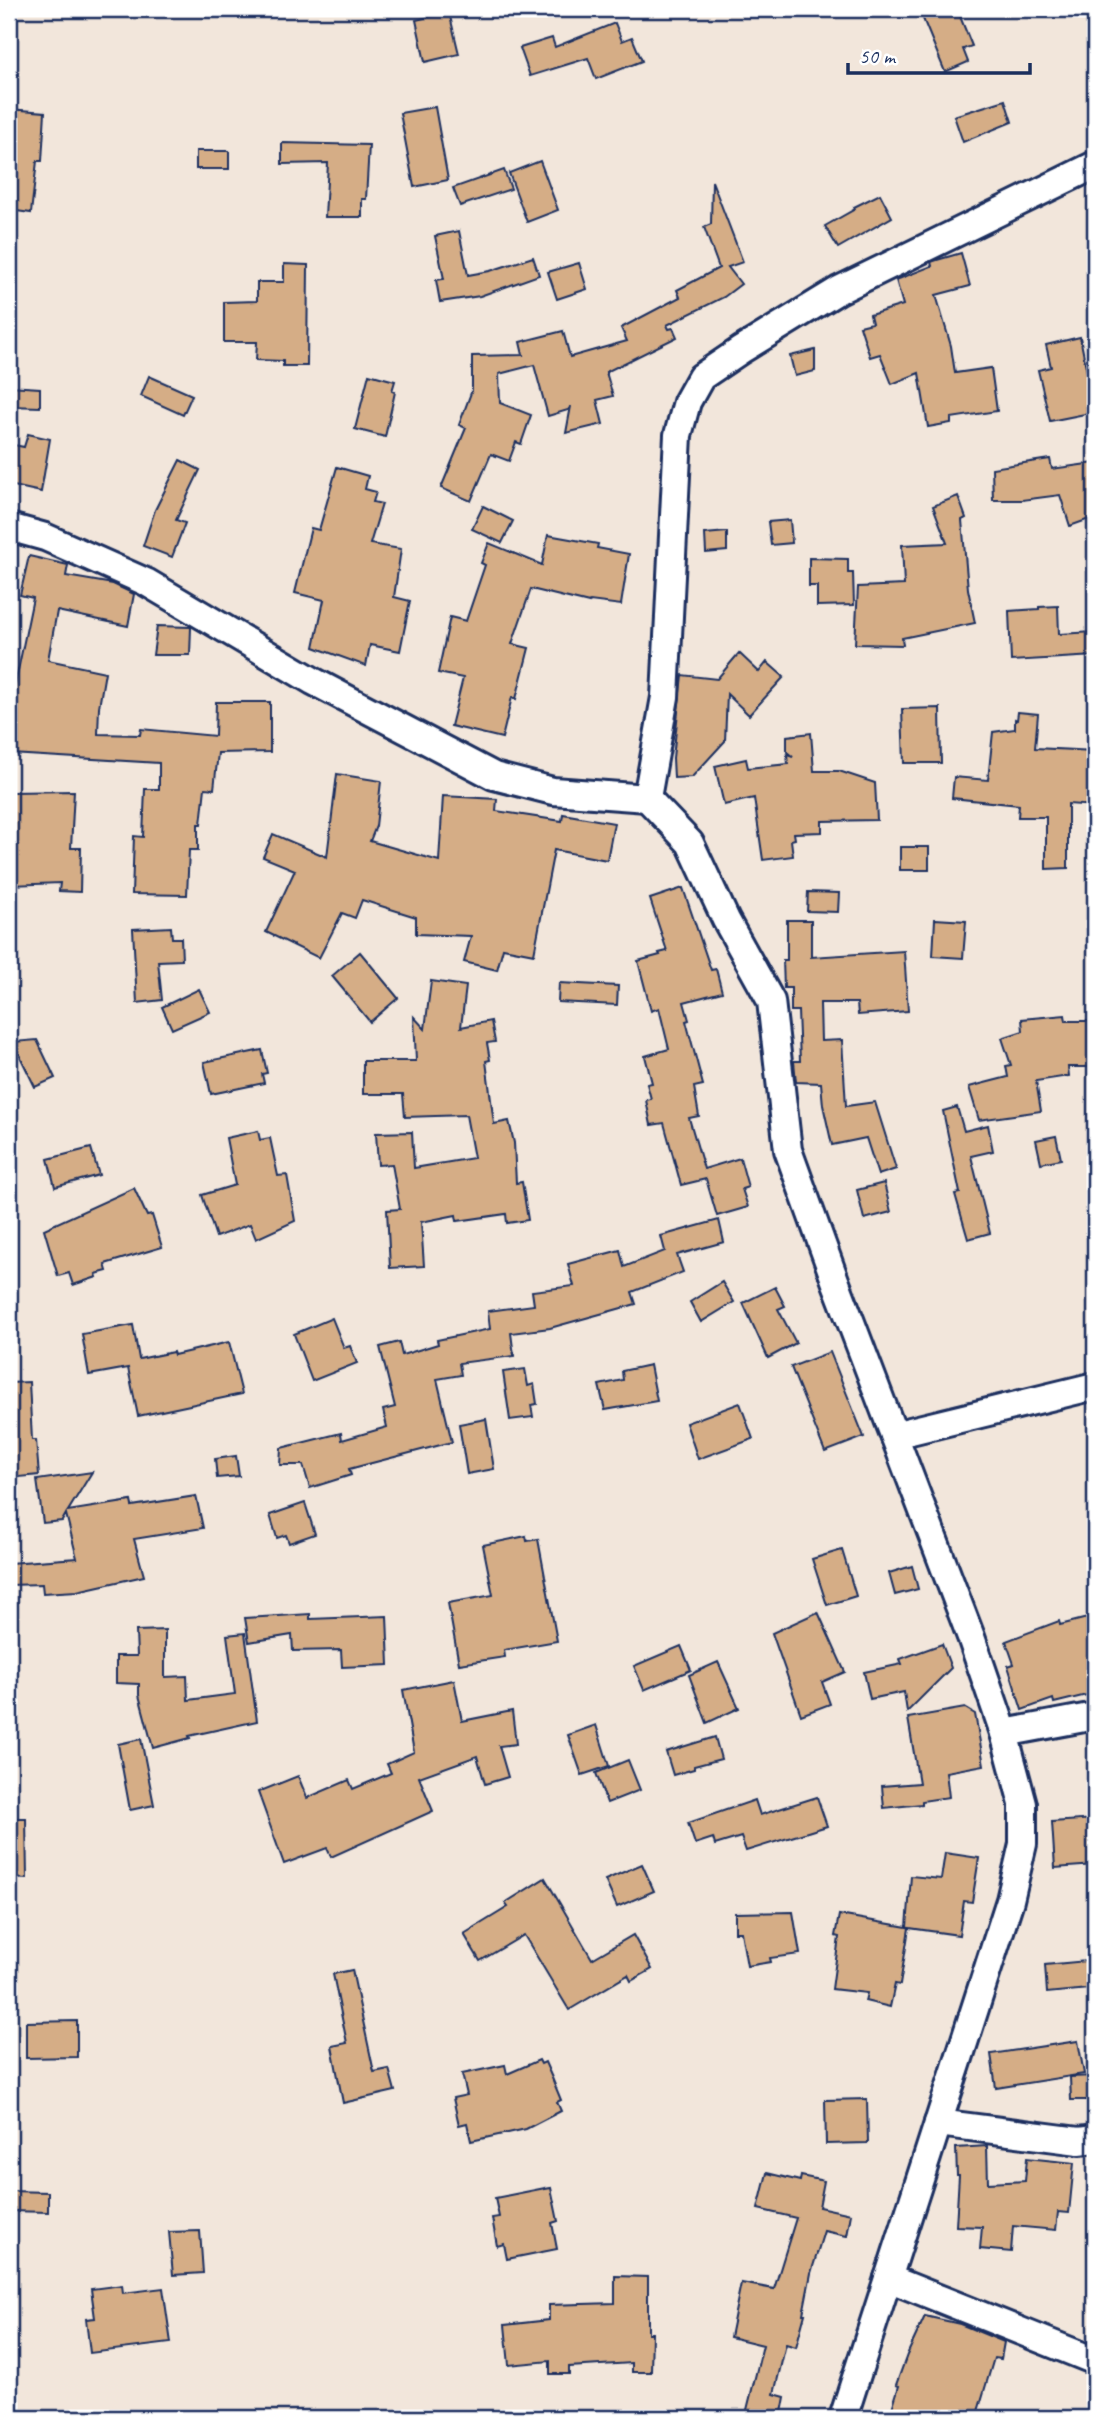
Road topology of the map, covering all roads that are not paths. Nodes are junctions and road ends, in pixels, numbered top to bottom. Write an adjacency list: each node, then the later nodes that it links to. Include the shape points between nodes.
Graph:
1 (1095, 165): 3 (street, via 839,290 701,377 687,402 678,435 665,697)
2 (9, 527): 3 (street, via 45,537 146,582 313,681 494,776 553,791)
3 (647, 798): 5 (street, via 690,843 771,1001 788,1150)
4 (1095, 1386): 5 (street)
5 (894, 1436): 7 (street)
6 (1095, 1716): 7 (street)
7 (1004, 1732): 8 (street, via 1023,1804 1023,1844 1010,1900)
8 (938, 2123): 9 (street, via 1079,2141); 10 (street)
9 (1095, 2139)
10 (888, 2278): 11 (street); 12 (street)
11 (1095, 2361)
12 (843, 2418)

